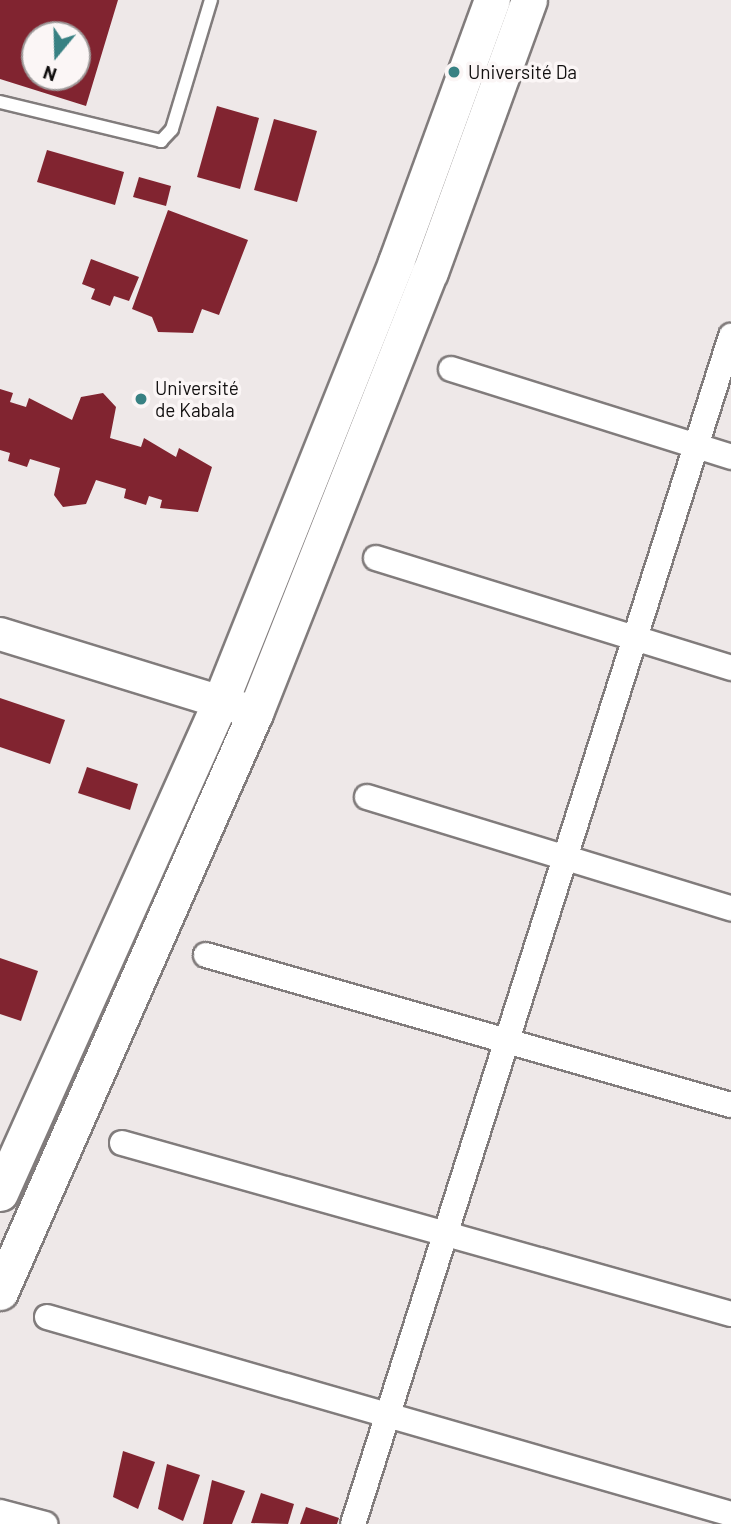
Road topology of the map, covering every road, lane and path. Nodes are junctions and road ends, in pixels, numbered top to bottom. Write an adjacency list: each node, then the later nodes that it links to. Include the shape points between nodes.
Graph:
1 (211, 0): 4 (lane, via 172,129 161,141)
2 (492, 0): 13 (main road, via 396,262)
3 (529, 0): 14 (main road, via 430,272)
4 (0, 102)
5 (731, 336): 7 (street)
6 (451, 369): 7 (street)
7 (696, 446): 8 (street); 11 (street)
8 (731, 457)
9 (376, 558): 11 (street)
10 (0, 634): 13 (street)
11 (635, 638): 12 (street); 16 (street)
12 (731, 668)
13 (221, 699): 14 (street); 22 (main road)
14 (255, 713): 24 (main road)
15 (367, 797): 16 (street)
16 (565, 858): 17 (street); 19 (street)
17 (731, 908)
18 (206, 955): 19 (street)
19 (507, 1041): 20 (street); 23 (street)
20 (731, 1105)
21 (122, 1143): 23 (street)
22 (0, 1193)
23 (445, 1234): 25 (street); 27 (street)
24 (0, 1292)
25 (731, 1314)
26 (47, 1317): 27 (street)
27 (388, 1415): 29 (street); 31 (street)
28 (0, 1512): 30 (street)
29 (731, 1514)
30 (45, 1524)
31 (353, 1524)

